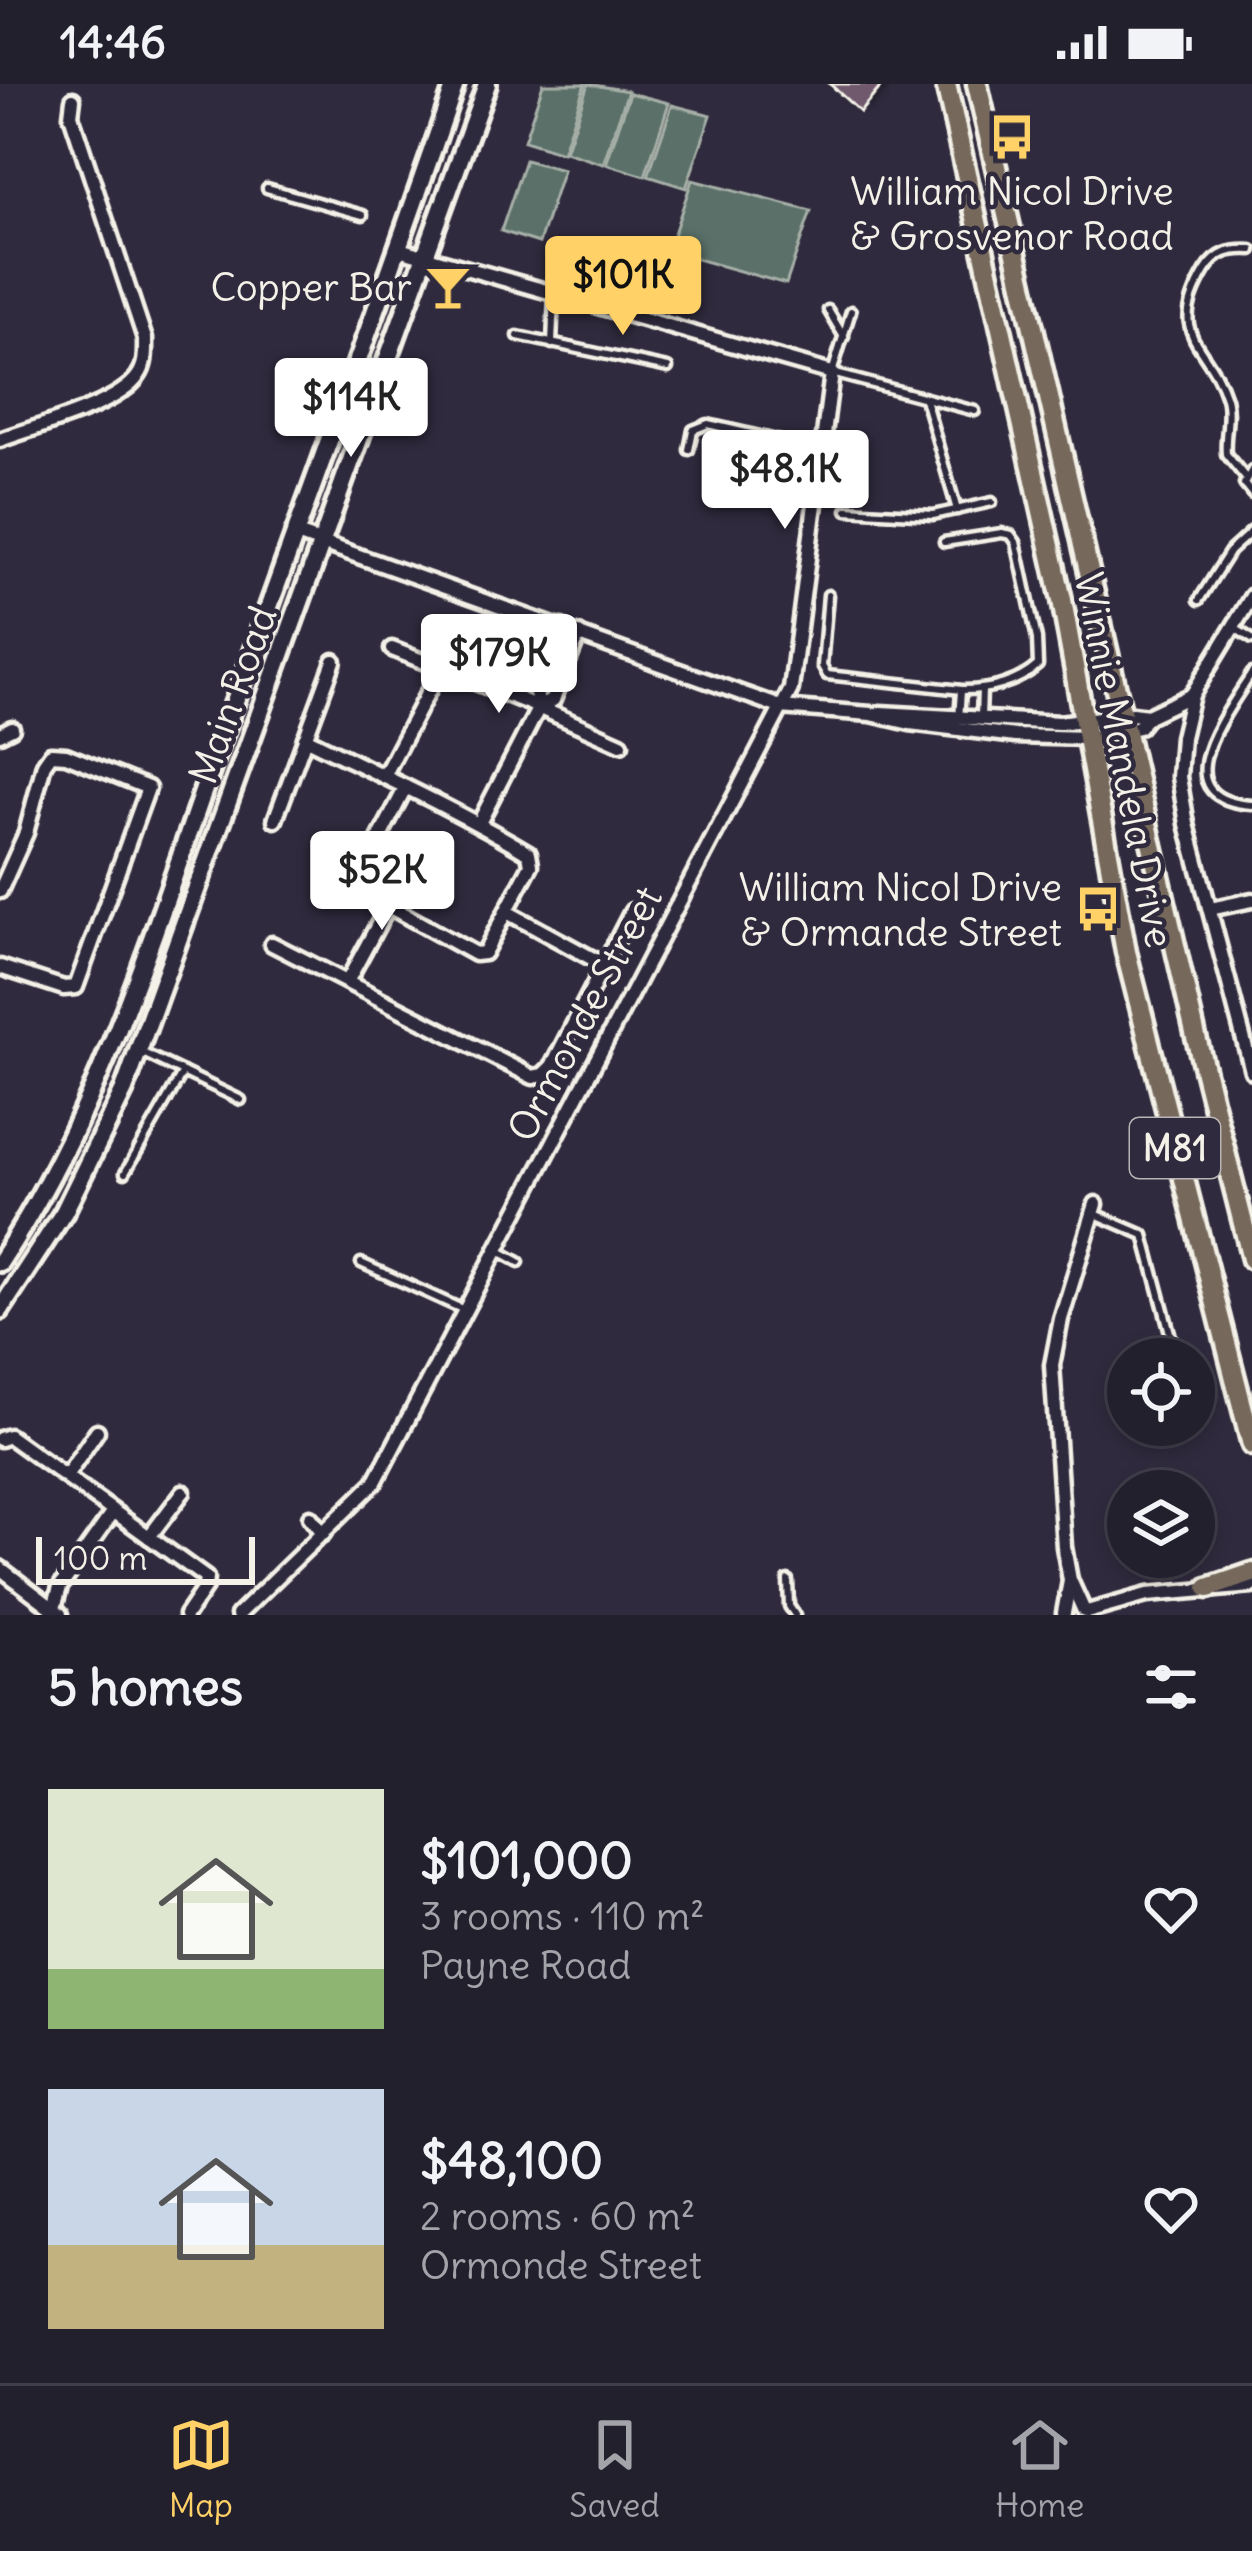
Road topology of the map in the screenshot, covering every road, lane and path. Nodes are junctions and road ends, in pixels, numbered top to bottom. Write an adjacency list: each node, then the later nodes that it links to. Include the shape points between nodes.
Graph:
1 (455, 84): 8 (main road, Main Road)
2 (488, 84): 10 (main road, Main Road)
3 (946, 84): 53 (main road, Winnie Mandela Drive / M81)
4 (977, 84): 52 (main road, Winnie Mandela Drive / M81)
5 (73, 99): 21 (street, via 71,115 145,359 114,396)
6 (268, 188): 7 (lane)
7 (362, 215)
8 (399, 249): 10 (street); 31 (main road, Main Road)
9 (1252, 250): 25 (lane, via 1211,260 1187,314 1228,405 1226,454)
10 (427, 258): 11 (street); 33 (main road, Main Road)
11 (554, 294): 16 (lane); 18 (street)
12 (828, 310): 15 (lane)
13 (851, 311): 15 (lane)
14 (518, 336): 16 (lane)
15 (844, 337): 18 (lane)
16 (552, 344): 17 (lane)
17 (668, 368)
18 (832, 373): 19 (lane); 23 (street, Ormonde Street)
19 (925, 399): 20 (lane); 29 (lane)
20 (975, 411)
21 (0, 440)
22 (689, 450): 23 (lane, via 693,430 708,424)
23 (820, 450): 48 (street, Ormonde Street, via 793,684)
24 (1252, 470): 25 (lane)
25 (1245, 477): 26 (lane)
26 (1252, 494)
27 (992, 502): 29 (lane)
28 (847, 510): 29 (lane)
29 (957, 510)
30 (1252, 531): 36 (lane)
31 (297, 534): 33 (street); 79 (main road, Main Road, via 107,1052 53,1174)
32 (944, 542): 46 (lane, via 1002,533 1016,542 1038,665 1023,679)
33 (323, 543): 37 (street); 71 (main road, Main Road)
34 (828, 595): 45 (lane, via 826,675)
35 (1252, 596): 38 (street)
36 (1198, 600)
37 (562, 627): 39 (street); 49 (street)
38 (1233, 627): 40 (lane); 47 (street)
39 (579, 634): 48 (street); 49 (street, via 553,700)
40 (1252, 639)
41 (392, 650): 43 (street)
42 (334, 662): 54 (street)
43 (441, 667): 49 (street); 56 (street)
44 (1252, 673): 58 (lane, via 1204,757 1216,795)
45 (962, 690): 46 (lane); 50 (lane)
46 (982, 690): 51 (lane)
47 (1192, 695): 52 (street, via 1139,727); 64 (street, via 1179,777)
48 (780, 706): 50 (street); 77 (street, Ormonde Street)
49 (538, 707): 55 (street); 60 (street)
50 (959, 722): 51 (street)
51 (981, 724): 53 (street)
52 (1123, 724): 53 (street); 78 (main road, Winnie Mandela Drive / M81)
53 (1086, 730): 87 (main road, Winnie Mandela Drive / M81, via 1126,952)
54 (305, 738): 56 (street); 59 (street)
55 (621, 744)
56 (384, 776): 57 (street)
57 (406, 787): 60 (street); 63 (street, via 357,880 360,892)
58 (1252, 805)
59 (275, 820)
60 (479, 823): 66 (street, via 531,855)
61 (0, 891): 69 (street, via 51,754 148,788 76,987)
62 (1252, 900): 64 (street)
63 (387, 908): 66 (street, via 478,954); 70 (street)
64 (1210, 909): 72 (street)
65 (632, 911): 68 (street)
66 (508, 912): 68 (street)
67 (272, 944): 70 (street)
68 (604, 965): 70 (street, via 551,1066 533,1077)
69 (0, 967)
70 (347, 982)
71 (138, 1050): 73 (lane); 82 (main road, Main Road, via 86,1172)
72 (1252, 1071)
73 (183, 1072): 74 (lane); 75 (lane)
74 (241, 1100)
75 (125, 1173)
76 (1095, 1208): 84 (lane, via 1144,1234); 97 (street, via 1052,1365)
77 (496, 1249): 80 (lane); 83 (street, Ormonde Street)
78 (1252, 1258)
79 (0, 1262)
80 (519, 1262)
81 (362, 1263): 83 (lane)
82 (0, 1310)
83 (464, 1310): 92 (street, Ormonde Street, via 374,1482)
84 (1171, 1338)
85 (97, 1431): 88 (street)
86 (0, 1439): 88 (street, via 9,1436)
87 (1252, 1445)
88 (67, 1475): 90 (street)
89 (183, 1492): 93 (street)
90 (113, 1512): 93 (street); 102 (street, via 60,1587)
91 (310, 1517): 92 (street)
92 (322, 1534): 105 (street, Ormonde Street)
93 (149, 1538): 104 (street, via 207,1579)
94 (0, 1568): 102 (street)
95 (1252, 1573): 99 (main road)
96 (788, 1580): 106 (lane)
97 (1070, 1580): 101 (street); 103 (street)
98 (1252, 1586): 99 (street)
99 (1208, 1588): 100 (street)
100 (1147, 1595): 101 (street); 107 (street)
101 (1087, 1612): 103 (street)
102 (56, 1614)
103 (1064, 1614)
104 (186, 1615)
105 (238, 1615)
106 (795, 1615)
107 (1113, 1615)

